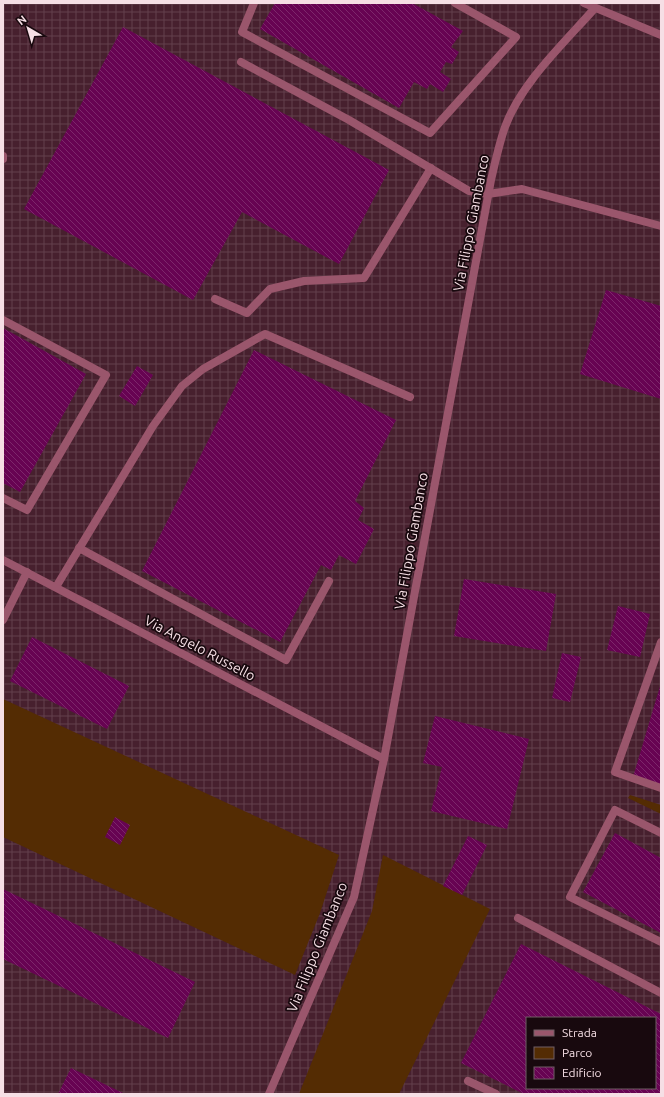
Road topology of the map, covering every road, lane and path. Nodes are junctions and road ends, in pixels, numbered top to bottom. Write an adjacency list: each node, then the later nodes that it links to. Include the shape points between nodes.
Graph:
1 (254, 3): 2 (street, via 242,32 430,133 516,37)
2 (455, 3)
3 (584, 3): 4 (street)
4 (595, 8): 5 (street); 8 (street, Via Filippo Giambanco, via 524,92 505,126)
5 (661, 35)
6 (241, 62): 7 (street)
7 (431, 168): 8 (street, via 469,191); 10 (street, via 364,278 304,281 270,289 247,313)
8 (488, 194): 9 (street, via 522,189); 21 (street, Via Filippo Giambanco)
9 (661, 226)
10 (216, 299)
11 (3, 320): 13 (street, via 106,376 27,510)
12 (410, 397): 14 (street, via 265,334 203,369 182,386 153,426)
13 (3, 498)
14 (79, 548): 17 (street, via 286,660); 18 (street)
15 (3, 560): 16 (street, Via Angelo Russello)
16 (27, 572): 18 (street, Via Angelo Russello); 19 (street)
17 (330, 581)
18 (56, 587): 21 (street, Via Angelo Russello)
19 (3, 620)
20 (661, 642): 22 (street, via 616,772)
21 (384, 759): 28 (street, Via Filippo Giambanco, via 354,897)
22 (661, 788)
23 (661, 833): 25 (street, via 615,810 570,897)
24 (518, 918): 26 (street)
25 (661, 942)
26 (661, 993)
27 (468, 1081): 29 (street)
28 (269, 1094)
29 (496, 1094)

